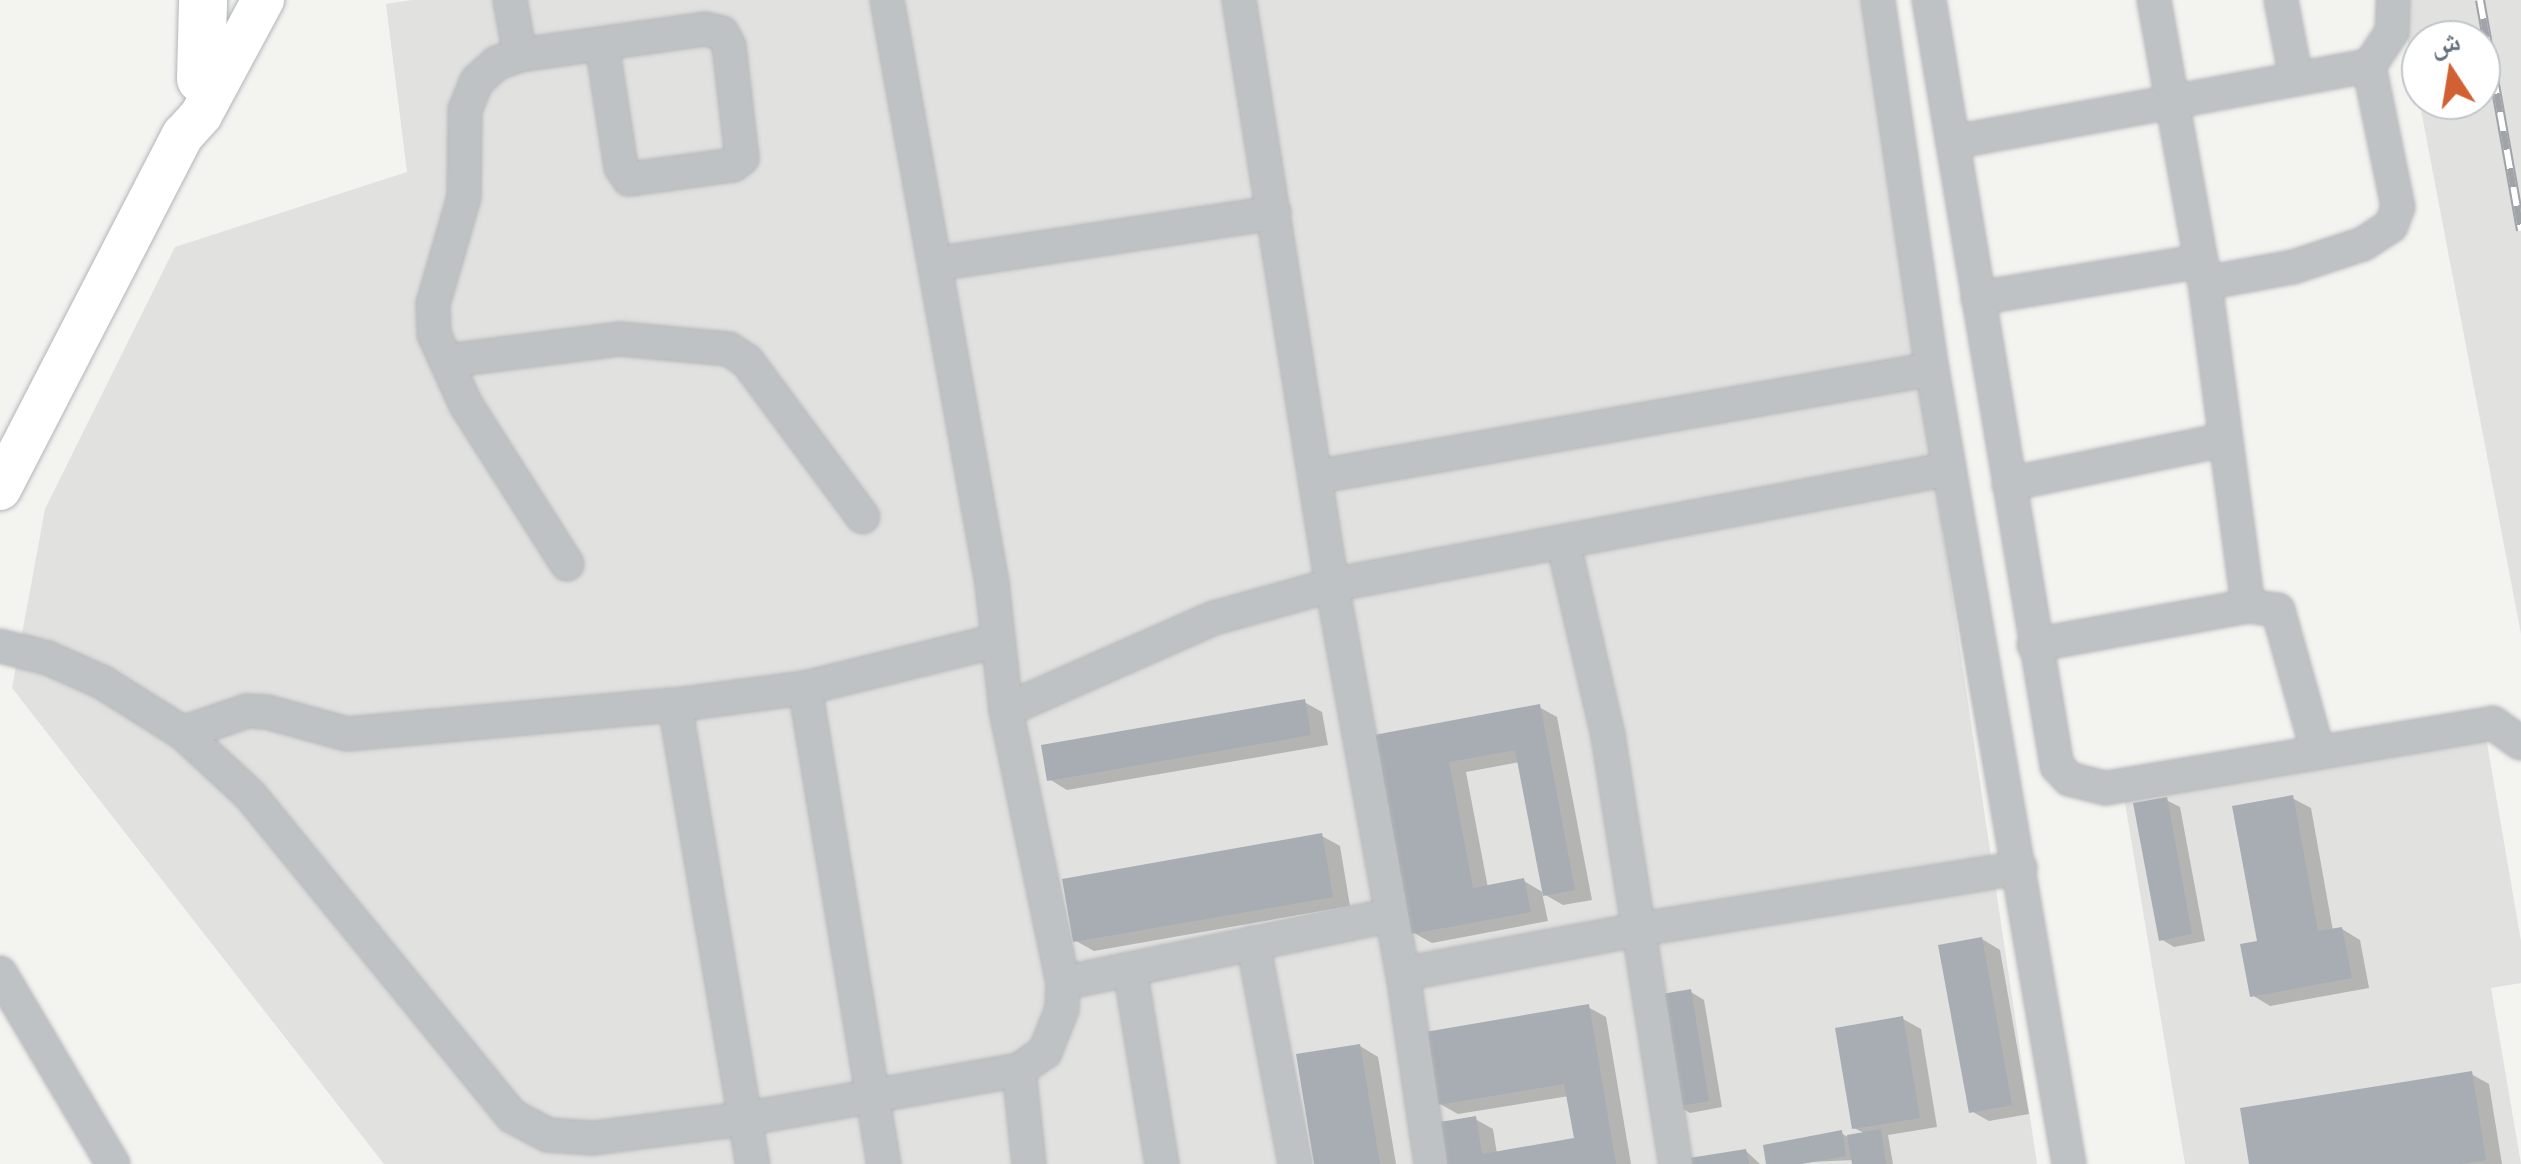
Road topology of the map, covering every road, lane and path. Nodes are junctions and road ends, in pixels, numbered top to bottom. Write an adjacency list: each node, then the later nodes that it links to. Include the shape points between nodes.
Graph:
1 (202, 0): 15 (highway)
2 (510, 0): 12 (street)
3 (887, 0): 20 (street)
4 (1239, 0): 19 (street)
5 (1878, 0): 24 (street)
6 (2154, 0): 16 (street)
7 (2282, 0): 14 (street)
8 (2394, 0): 13 (street, via 2392,32)
9 (1936, 1): 18 (street)
10 (256, 3): 15 (main road); 17 (main road, via 202,115)
11 (602, 44): 11 (street, via 621,167 629,179 733,165 742,158 730,46 722,33 706,29); 12 (street)
12 (520, 55): 23 (street, via 477,81 466,110 464,197 434,304 434,334)
13 (2369, 66): 14 (street); 21 (street, via 2398,206 2390,226 2363,244 2293,267)
14 (2296, 78): 16 (street)
15 (201, 79): 17 (main road, via 186,106)
16 (2172, 101): 18 (street); 21 (street)
17 (183, 135): 29 (main road)
18 (1953, 142): 22 (street)
19 (1274, 213): 20 (street); 27 (street)
20 (935, 264): 35 (street)
21 (2203, 272): 22 (street); 25 (street)
22 (1978, 298): 28 (street)
23 (446, 360): 30 (street, via 621,339 729,349 748,361); 32 (street, via 466,405)
24 (1932, 369): 26 (street); 27 (street)
25 (2224, 440): 28 (street); 34 (street)
26 (1949, 469): 31 (street); 44 (street)
27 (1315, 477): 33 (street)
28 (2009, 484): 36 (street)
29 (0, 489)
30 (863, 518)
31 (1563, 542): 33 (street); 46 (street, via 1608,736)
32 (567, 564)
33 (1332, 585): 40 (street, via 1214,618); 45 (street)
34 (2248, 606): 36 (street); 43 (street, via 2278,610)
35 (997, 642): 38 (street); 40 (street)
36 (2034, 645): 43 (street, via 2057,766 2068,780 2106,788)
37 (0, 646): 41 (street, via 102,682)
38 (805, 688): 39 (street); 53 (street)
39 (675, 705): 41 (street, via 347,734 247,711); 54 (street)
40 (1006, 710): 51 (street)
41 (183, 733): 54 (street, via 250,795 512,1116 548,1136 593,1138)
42 (2521, 743): 43 (street, via 2494,724)
43 (2318, 752)
44 (2020, 868): 46 (street); 63 (street)
45 (1390, 914): 47 (street); 50 (street)
46 (1642, 928): 50 (street); 62 (street)
47 (1254, 943): 48 (street); 60 (street)
48 (1130, 969): 51 (street); 59 (street)
49 (0, 973): 55 (street)
50 (1403, 974): 61 (street)
51 (1063, 983): 52 (street, via 1062,1009 1045,1052)
52 (1018, 1070): 53 (street); 58 (street)
53 (873, 1096): 54 (street); 57 (street)
54 (744, 1118): 56 (street)
55 (113, 1164)
56 (753, 1164)
57 (884, 1164)
58 (1029, 1164)
59 (1162, 1164)
60 (1295, 1164)
61 (1430, 1164)
62 (1676, 1164)
63 (2069, 1164)

